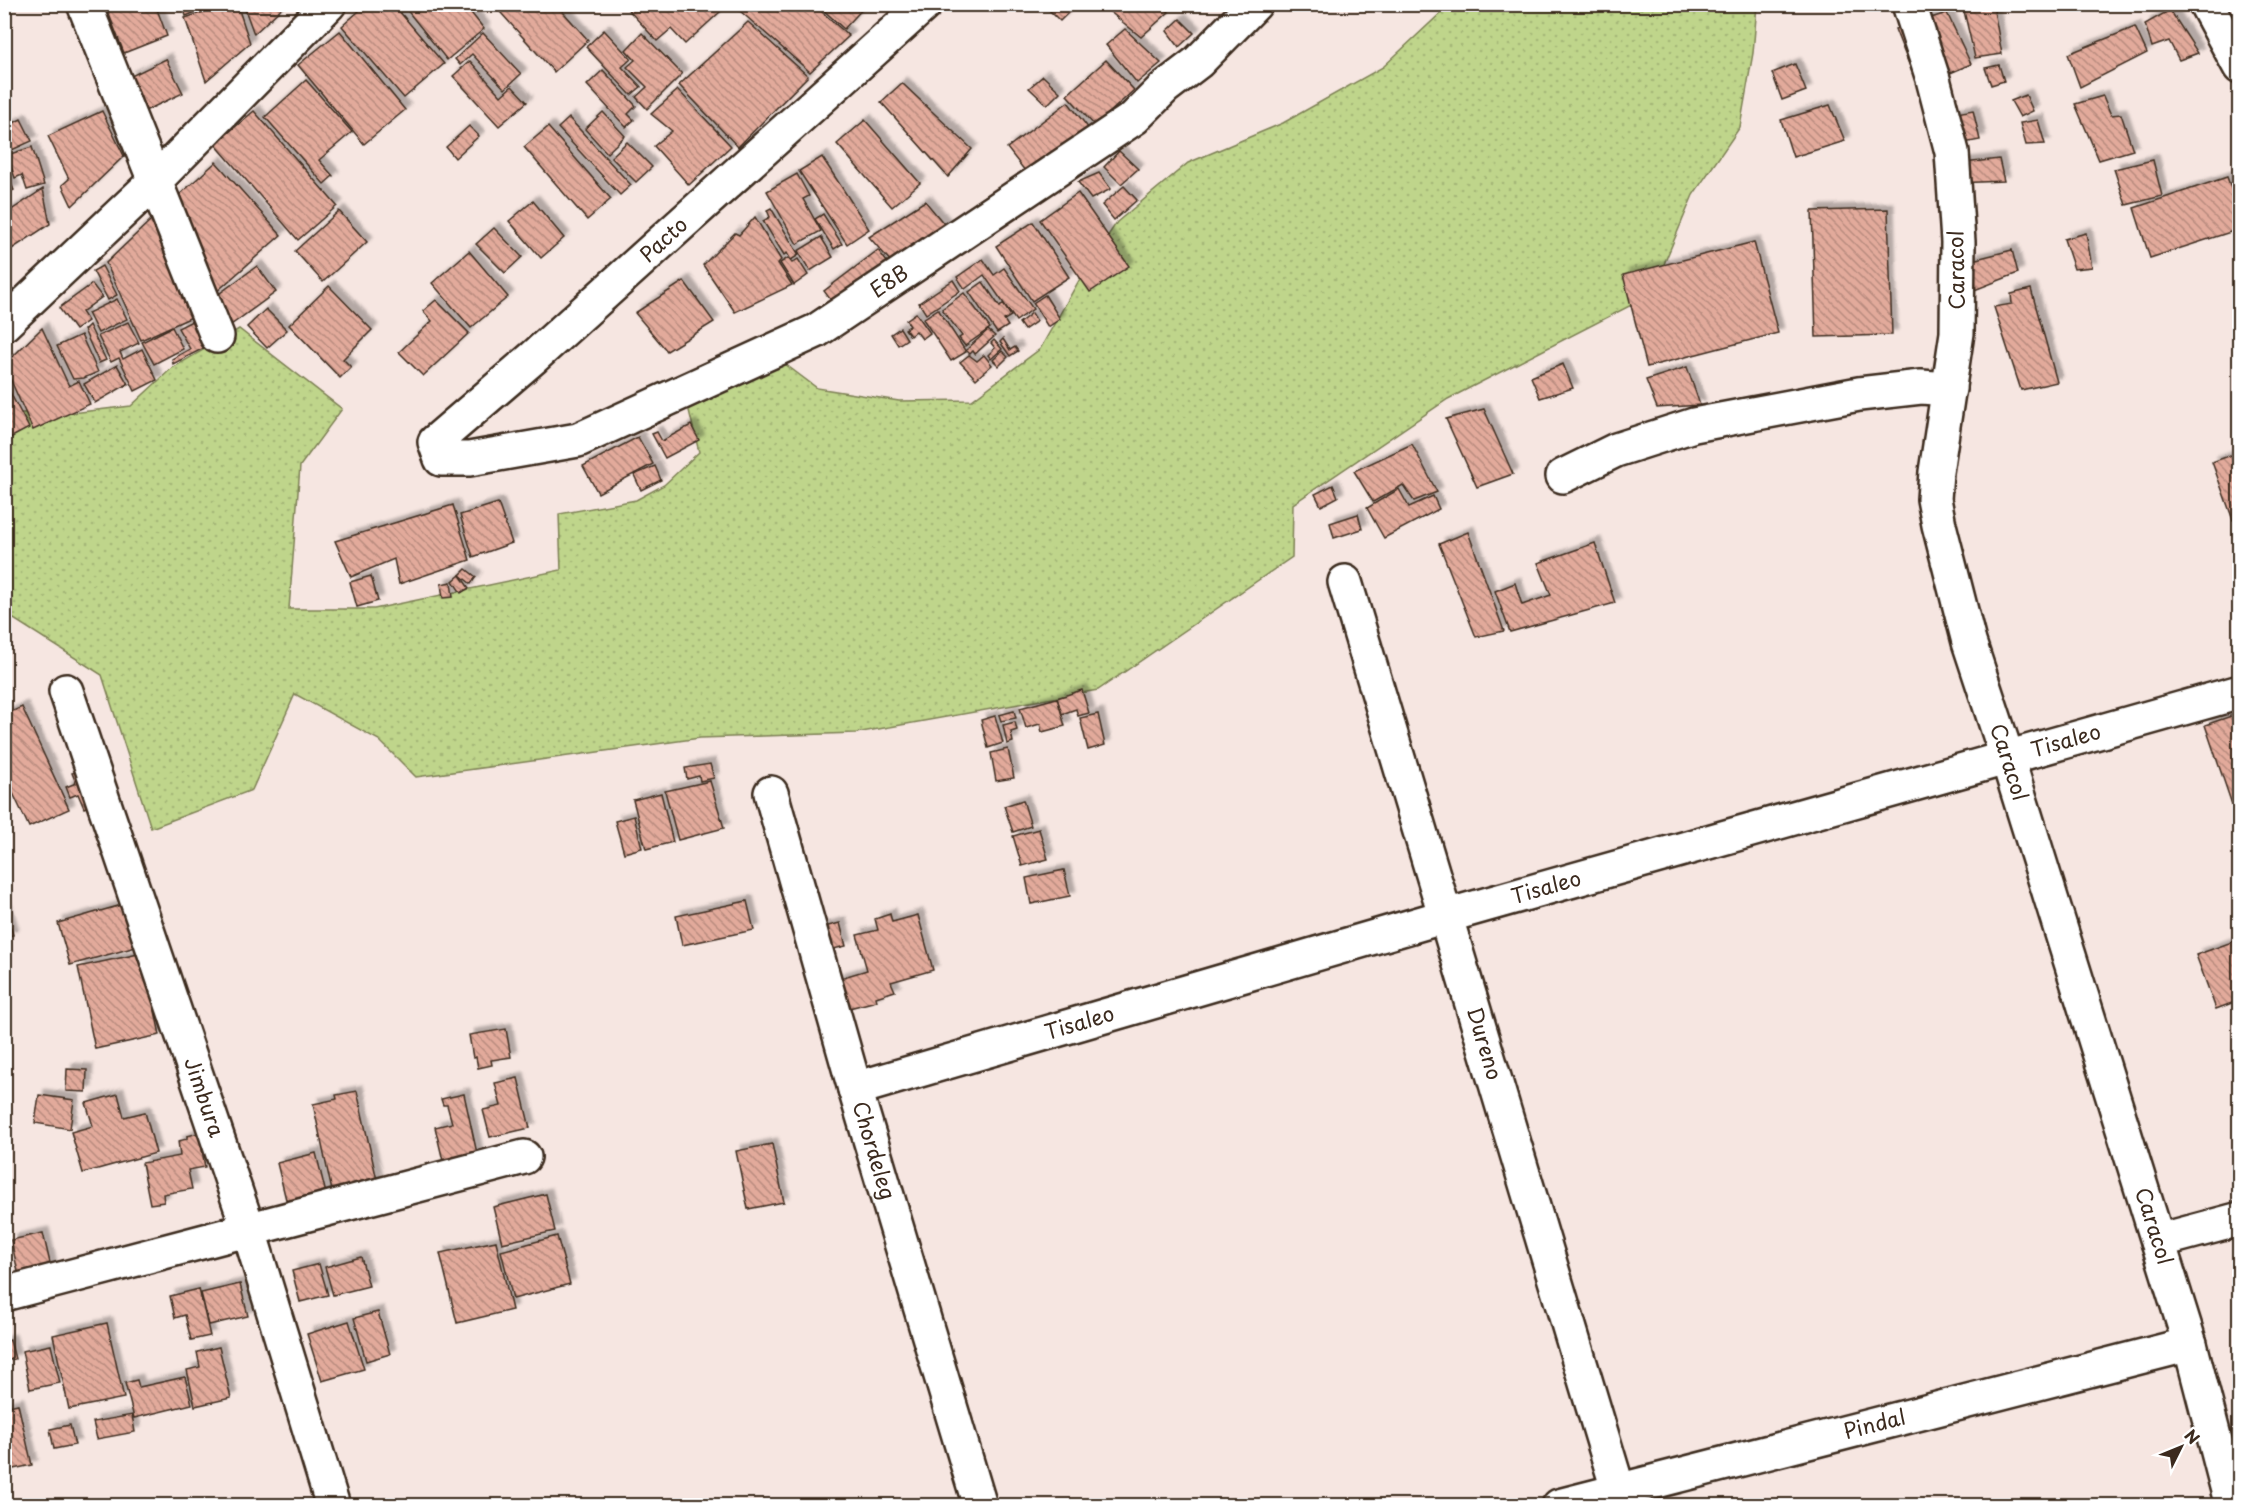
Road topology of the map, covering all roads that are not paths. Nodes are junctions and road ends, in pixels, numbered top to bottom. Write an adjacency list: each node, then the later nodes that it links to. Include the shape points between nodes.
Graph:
1 (84, 4): 8 (street)
2 (329, 4): 8 (street)
3 (925, 4): 12 (street, Pacto, via 543,350 435,442 441,459)
4 (1255, 4): 12 (street, E8B, via 1198,62 1134,118 816,331 578,440)
5 (1909, 4): 11 (street, Caracol, via 1952,152 1958,242 1958,333)
6 (2206, 4): 7 (street)
7 (2240, 67)
8 (154, 181): 9 (street); 10 (street)
9 (4, 324)
10 (217, 336)
11 (1949, 389): 13 (street, via 1921,387 1859,394 1694,425 1616,450); 17 (street, Caracol, via 1934,499 1969,642)
12 (469, 459)
13 (1563, 476)
14 (1345, 582): 19 (street, Dureno)
15 (66, 690): 23 (street, Jimbura)
16 (2240, 692): 17 (street, Tisaleo)
17 (2007, 757): 19 (street, Tisaleo); 24 (street, Caracol)
18 (771, 794): 20 (street, Chordeleg)
19 (1446, 916): 20 (street, Tisaleo); 27 (street, Dureno)
20 (855, 1089): 29 (street, Chordeleg)
21 (524, 1157): 23 (street)
22 (2240, 1220): 24 (street)
23 (249, 1231): 25 (street); 28 (street, Jimbura)
24 (2158, 1241): 26 (street, Caracol)
25 (4, 1294)
26 (2190, 1344): 27 (street, Pindal); 31 (street, Caracol)
27 (1621, 1497): 30 (street, Pindal)
28 (333, 1506)
29 (980, 1506)
30 (1559, 1506)
31 (2232, 1506)

